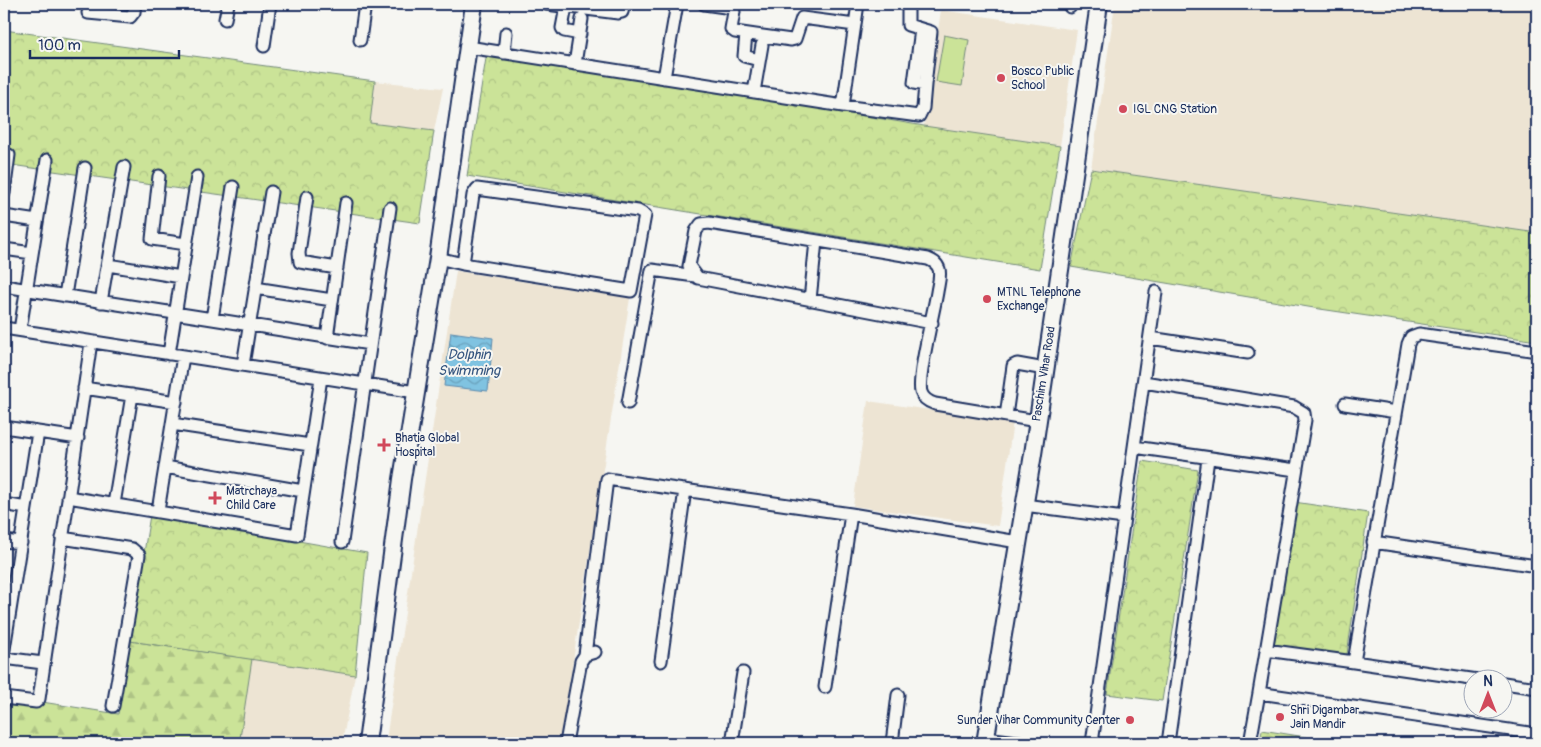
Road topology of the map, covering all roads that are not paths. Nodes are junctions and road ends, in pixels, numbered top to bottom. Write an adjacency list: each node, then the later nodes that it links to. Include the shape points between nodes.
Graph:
1 (135, 4): 14 (street, via 130,17)
2 (228, 4): 15 (street)
3 (270, 4): 23 (street)
4 (365, 4): 21 (street)
5 (474, 4): 24 (street)
6 (546, 4): 13 (street)
7 (624, 4): 13 (street, via 618,14)
8 (677, 4): 28 (street)
9 (704, 4): 20 (street, via 732,8 732,32)
10 (858, 4): 17 (street)
11 (907, 4): 30 (street, via 908,24 921,29 914,83 925,85 919,116)
12 (1099, 4): 78 (street, Paschim Vihar Road)
13 (566, 7): 19 (street, via 562,28)
14 (88, 13)
15 (225, 19)
16 (582, 19): 19 (street)
17 (855, 25): 20 (street, via 804,17 800,19 793,40); 30 (street)
18 (506, 33): 25 (street)
19 (580, 34): 27 (street)
20 (746, 34): 26 (street, via 744,56)
21 (360, 40)
22 (762, 45): 26 (street)
23 (264, 46)
24 (468, 47): 25 (street); 49 (street)
25 (504, 53): 27 (street)
26 (759, 60): 29 (street)
27 (575, 64): 28 (street)
28 (664, 78): 29 (street)
29 (754, 92): 30 (street)
30 (843, 106)
31 (9, 155): 39 (street)
32 (47, 160): 44 (street)
33 (124, 167): 50 (street)
34 (85, 168): 59 (street)
35 (159, 176): 46 (street, via 152,239)
36 (197, 177): 46 (street)
37 (233, 187): 64 (street)
38 (271, 192): 56 (street)
39 (4, 193)
40 (307, 197): 52 (street, via 300,262)
41 (346, 203): 52 (street)
42 (390, 208): 72 (street)
43 (4, 216): 44 (street)
44 (37, 221): 48 (street)
45 (816, 241): 53 (street, via 704,223 696,231 689,262); 61 (street); 65 (street, via 935,262 939,276)
46 (186, 244): 54 (street)
47 (4, 249): 48 (street)
48 (32, 254): 57 (street)
49 (438, 258): 51 (street); 83 (street)
50 (108, 264): 54 (street); 62 (street)
51 (463, 264): 51 (street, via 631,291 644,215 638,211 477,189 473,195)
52 (336, 268): 60 (street)
53 (695, 276): 61 (street); 86 (street, via 652,270)
54 (181, 277): 63 (street)
55 (4, 286): 57 (street)
56 (255, 288): 60 (street); 66 (street)
57 (26, 290): 59 (street); 68 (street)
58 (1156, 292): 70 (street)
59 (65, 296): 62 (street)
60 (332, 300): 69 (street)
61 (810, 300): 65 (street)
62 (101, 302): 63 (street)
63 (175, 313): 64 (street); 75 (street)
64 (212, 319): 66 (street)
65 (932, 323): 89 (street, via 920,383 927,401)
66 (250, 325): 69 (street); 77 (street)
67 (4, 328): 68 (street)
68 (20, 330): 71 (street)
69 (327, 338): 72 (street)
70 (1150, 338): 74 (street); 80 (street)
71 (91, 342): 75 (street); 82 (street)
72 (370, 344): 81 (street)
73 (1537, 351): 88 (street, via 1419,334 1411,337)
74 (1248, 353)
75 (169, 354): 76 (street)
76 (183, 356): 77 (street); 85 (street)
77 (243, 365): 79 (street)
78 (1045, 369): 89 (street, via 1013,366); 90 (street, Paschim Vihar Road)
79 (321, 378): 81 (street); 95 (street)
80 (1144, 382): 96 (street); 99 (street, via 1300,409 1305,420)
81 (364, 384): 83 (street); 112 (street)
82 (84, 388): 84 (street); 94 (street)
83 (416, 392): 135 (street)
84 (132, 395): 85 (street); 104 (street)
85 (176, 402): 91 (street)
86 (628, 403)
87 (1345, 404): 88 (street)
88 (1396, 412): 114 (street)
89 (1006, 416): 90 (street)
90 (1037, 422): 105 (street, Paschim Vihar Road)
91 (172, 424): 95 (street); 98 (street)
92 (4, 427): 93 (street)
93 (38, 432): 94 (street); 106 (street)
94 (78, 438): 102 (street)
95 (310, 445): 101 (street)
96 (1134, 447): 97 (street); 109 (street)
97 (1208, 459): 99 (street); 141 (street)
98 (165, 467): 101 (street); 107 (street)
99 (1296, 470): 119 (street)
100 (685, 490): 108 (street); 121 (street); 136 (street, via 607,479 590,653 581,662)
101 (304, 491): 107 (street, via 297,535)
102 (68, 497): 104 (street); 110 (street)
103 (4, 504): 106 (street)
104 (114, 504): 107 (street)
105 (1024, 505): 109 (street); 113 (street, Paschim Vihar Road)
106 (26, 508): 115 (street)
107 (158, 511)
108 (851, 514): 113 (street); 127 (street)
109 (1124, 518): 140 (street)
110 (62, 538): 123 (street); 132 (street, via 132,549 139,555)
111 (4, 541): 115 (street)
112 (342, 542)
113 (1018, 542): 134 (street, Paschim Vihar Road)
114 (1373, 542): 116 (street); 122 (street)
115 (20, 543): 117 (street)
116 (1537, 566)
117 (9, 577): 118 (street)
118 (4, 649)
119 (1266, 650): 122 (street); 129 (street)
120 (4, 658): 123 (street)
121 (661, 661)
122 (1354, 662): 125 (street)
123 (43, 664): 131 (street, via 36,702)
124 (743, 673): 137 (street)
125 (1464, 678)
126 (1514, 685): 128 (street)
127 (825, 687)
128 (1537, 688)
129 (1259, 693): 133 (street); 142 (street)
130 (898, 695): 138 (street)
131 (4, 698)
132 (113, 706)
133 (1537, 734)
134 (985, 740): 139 (street)
135 (367, 743)
136 (566, 743)
137 (732, 743)
138 (892, 743)
139 (1026, 743)
140 (1092, 743)
141 (1168, 743)
142 (1250, 743)

